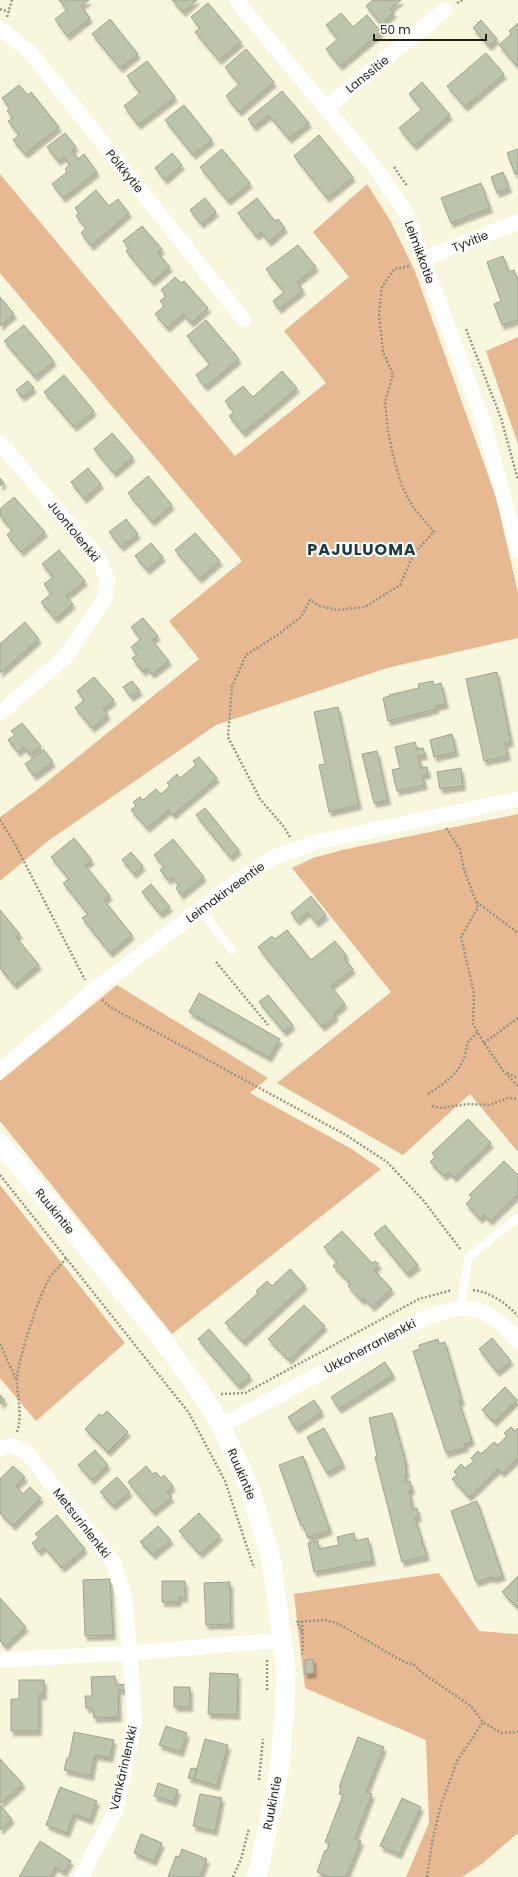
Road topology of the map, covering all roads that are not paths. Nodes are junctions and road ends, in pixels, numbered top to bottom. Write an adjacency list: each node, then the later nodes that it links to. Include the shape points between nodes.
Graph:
1 (236, 0): 4 (street, Leimikkotie)
2 (445, 10): 4 (street, Lanssitie)
3 (0, 28): 7 (street, Pölkkytie, via 31,53)
4 (327, 107): 6 (street, Leimikkotie, via 405,211)
5 (518, 222): 6 (street, Tyvitie)
6 (423, 261): 9 (street, Leimikkotie, via 483,421)
7 (244, 320)
8 (0, 443): 10 (street, Juontolenkki, via 100,560 107,580 105,598 65,657)
9 (518, 551)
10 (0, 713)
11 (518, 798): 12 (street, Leimakirveentie, via 317,842 274,857 237,881)
12 (200, 910): 13 (lane); 14 (street, Leimakirveentie, via 93,991)
13 (232, 950)
14 (0, 1071)
15 (0, 1143): 19 (street, Ruukintie, via 162,1339)
16 (518, 1217): 17 (lane, via 468,1258)
17 (461, 1307): 18 (street, Ukkoherranlenkki, via 475,1309 494,1318); 19 (street, Ukkoherranlenkki, via 424,1318)
18 (518, 1342)
19 (221, 1426): 21 (street, Ruukintie, via 250,1489 271,1558)
20 (6, 1447): 22 (street, Metsurinlenkki, via 28,1454 113,1562 125,1599)
21 (275, 1640): 22 (street); 25 (street, Ruukintie, via 286,1668 285,1704 279,1772)
22 (129, 1653): 23 (street); 24 (street, Vänkärinlenkki, via 135,1721 116,1809)
23 (0, 1660)
24 (81, 1877)
25 (256, 1877)

